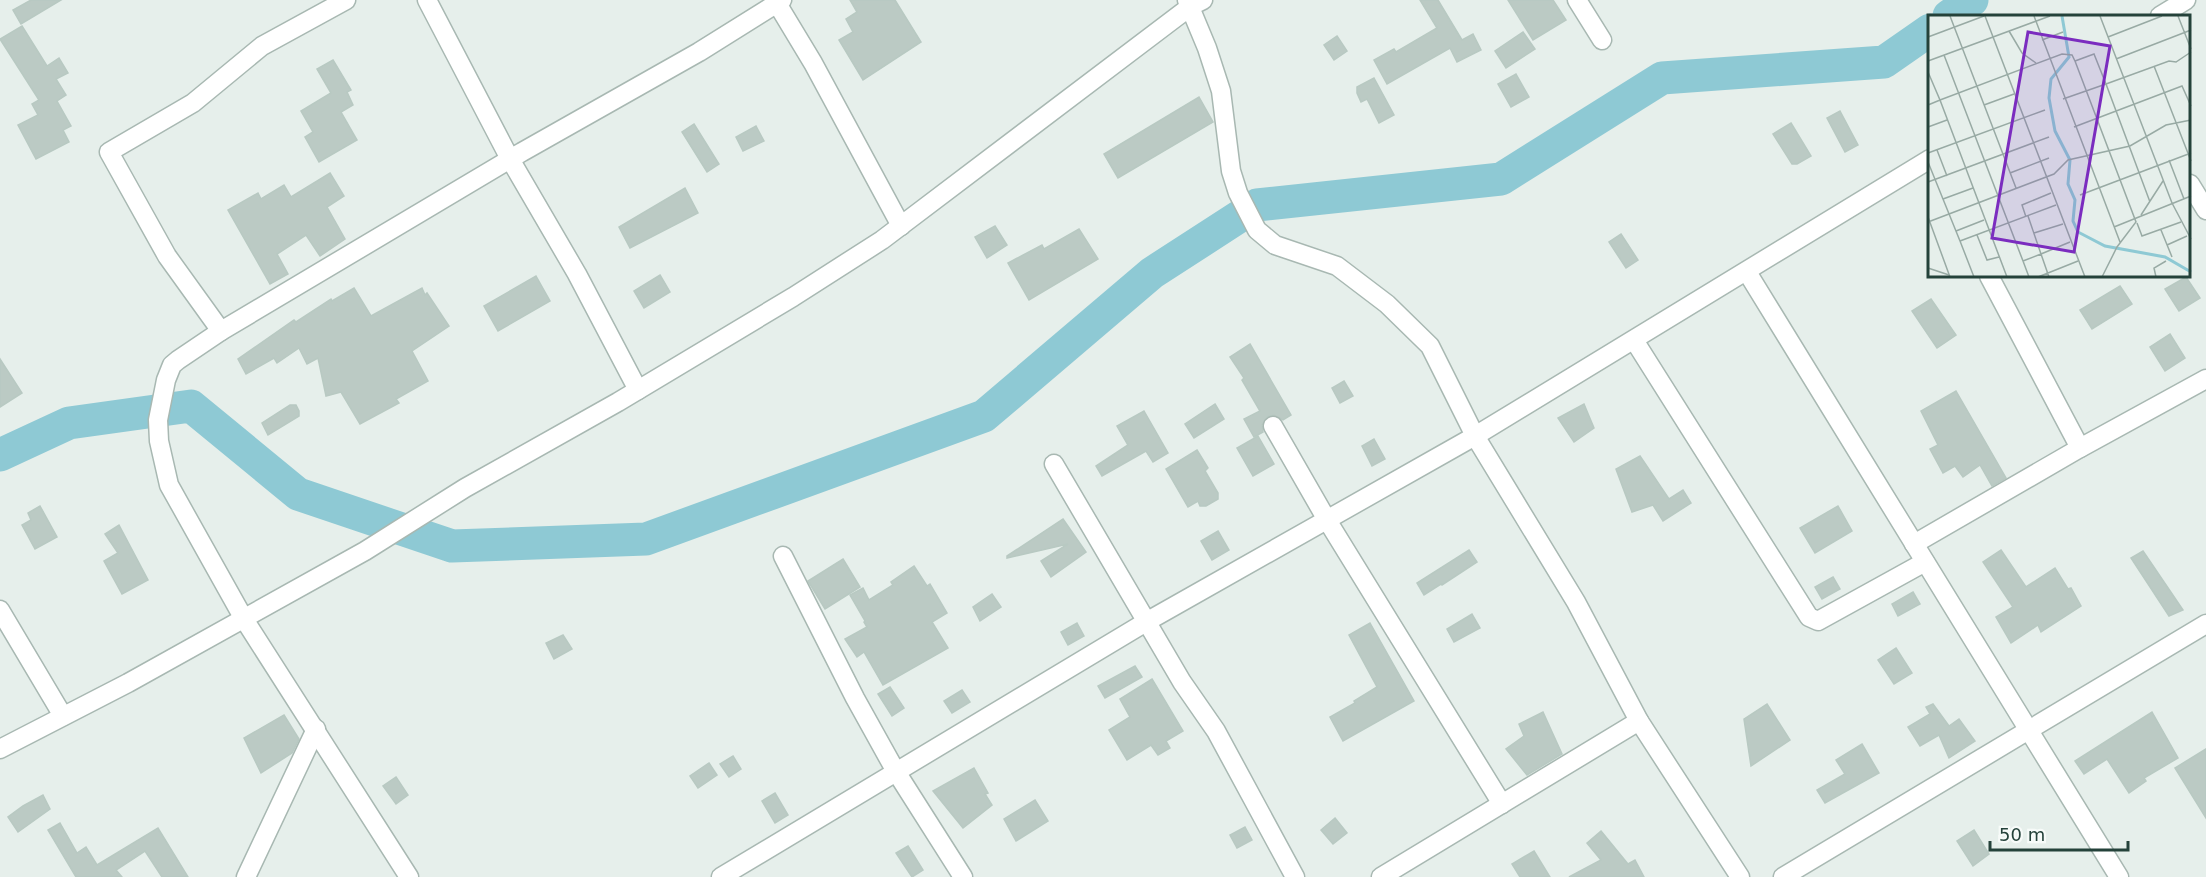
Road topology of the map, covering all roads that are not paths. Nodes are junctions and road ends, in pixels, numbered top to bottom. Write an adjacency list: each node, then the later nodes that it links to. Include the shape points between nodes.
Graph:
1 (346, 0): 16 (street, via 262,46 193,103 108,152 167,256)
2 (427, 0): 9 (street)
3 (1577, 0): 8 (street)
4 (2186, 0): 7 (street)
5 (778, 1): 9 (street, via 699,52); 13 (street)
6 (1194, 2): 13 (street); 21 (street, via 1221,91 1231,171 1257,230 1275,245 1337,266 1387,304 1430,346)
7 (2162, 15)
8 (1602, 40)
9 (510, 159): 16 (street); 19 (street)
10 (1928, 163): 14 (street)
11 (2191, 186): 12 (street)
12 (2206, 210)
13 (901, 226): 19 (street, via 793,297)
14 (1747, 272): 17 (street); 25 (street)
15 (1990, 278): 22 (street)
16 (221, 331): 29 (street, via 172,365 158,420 159,441 169,485)
17 (1634, 340): 21 (street); 27 (street, via 1809,617 1818,621)
18 (2206, 379): 22 (street)
19 (638, 390): 29 (street)
20 (1273, 426): 24 (street)
21 (1475, 436): 24 (street); 33 (street, via 1576,602)
22 (2080, 448): 25 (street)
23 (1054, 464): 30 (street)
24 (1327, 520): 30 (street); 38 (street)
25 (1914, 544): 27 (street)
26 (783, 556): 37 (street)
27 (1925, 562): 35 (street)
28 (0, 610): 32 (street)
29 (244, 619): 32 (street); 34 (street)
30 (1146, 622): 37 (street); 43 (street, via 1216,731)
31 (2206, 624): 35 (street)
32 (63, 716): 36 (street)
33 (1640, 720): 38 (street); 45 (street)
34 (316, 729): 39 (street); 40 (street)
35 (2028, 731): 46 (street); 47 (street)
36 (0, 748)
37 (895, 771): 41 (street); 42 (street)
38 (1502, 804): 44 (street)
39 (246, 877)
40 (409, 877)
41 (721, 877)
42 (963, 877)
43 (1295, 877)
44 (1381, 877)
45 (1740, 877)
46 (1783, 877)
47 (2119, 877)

